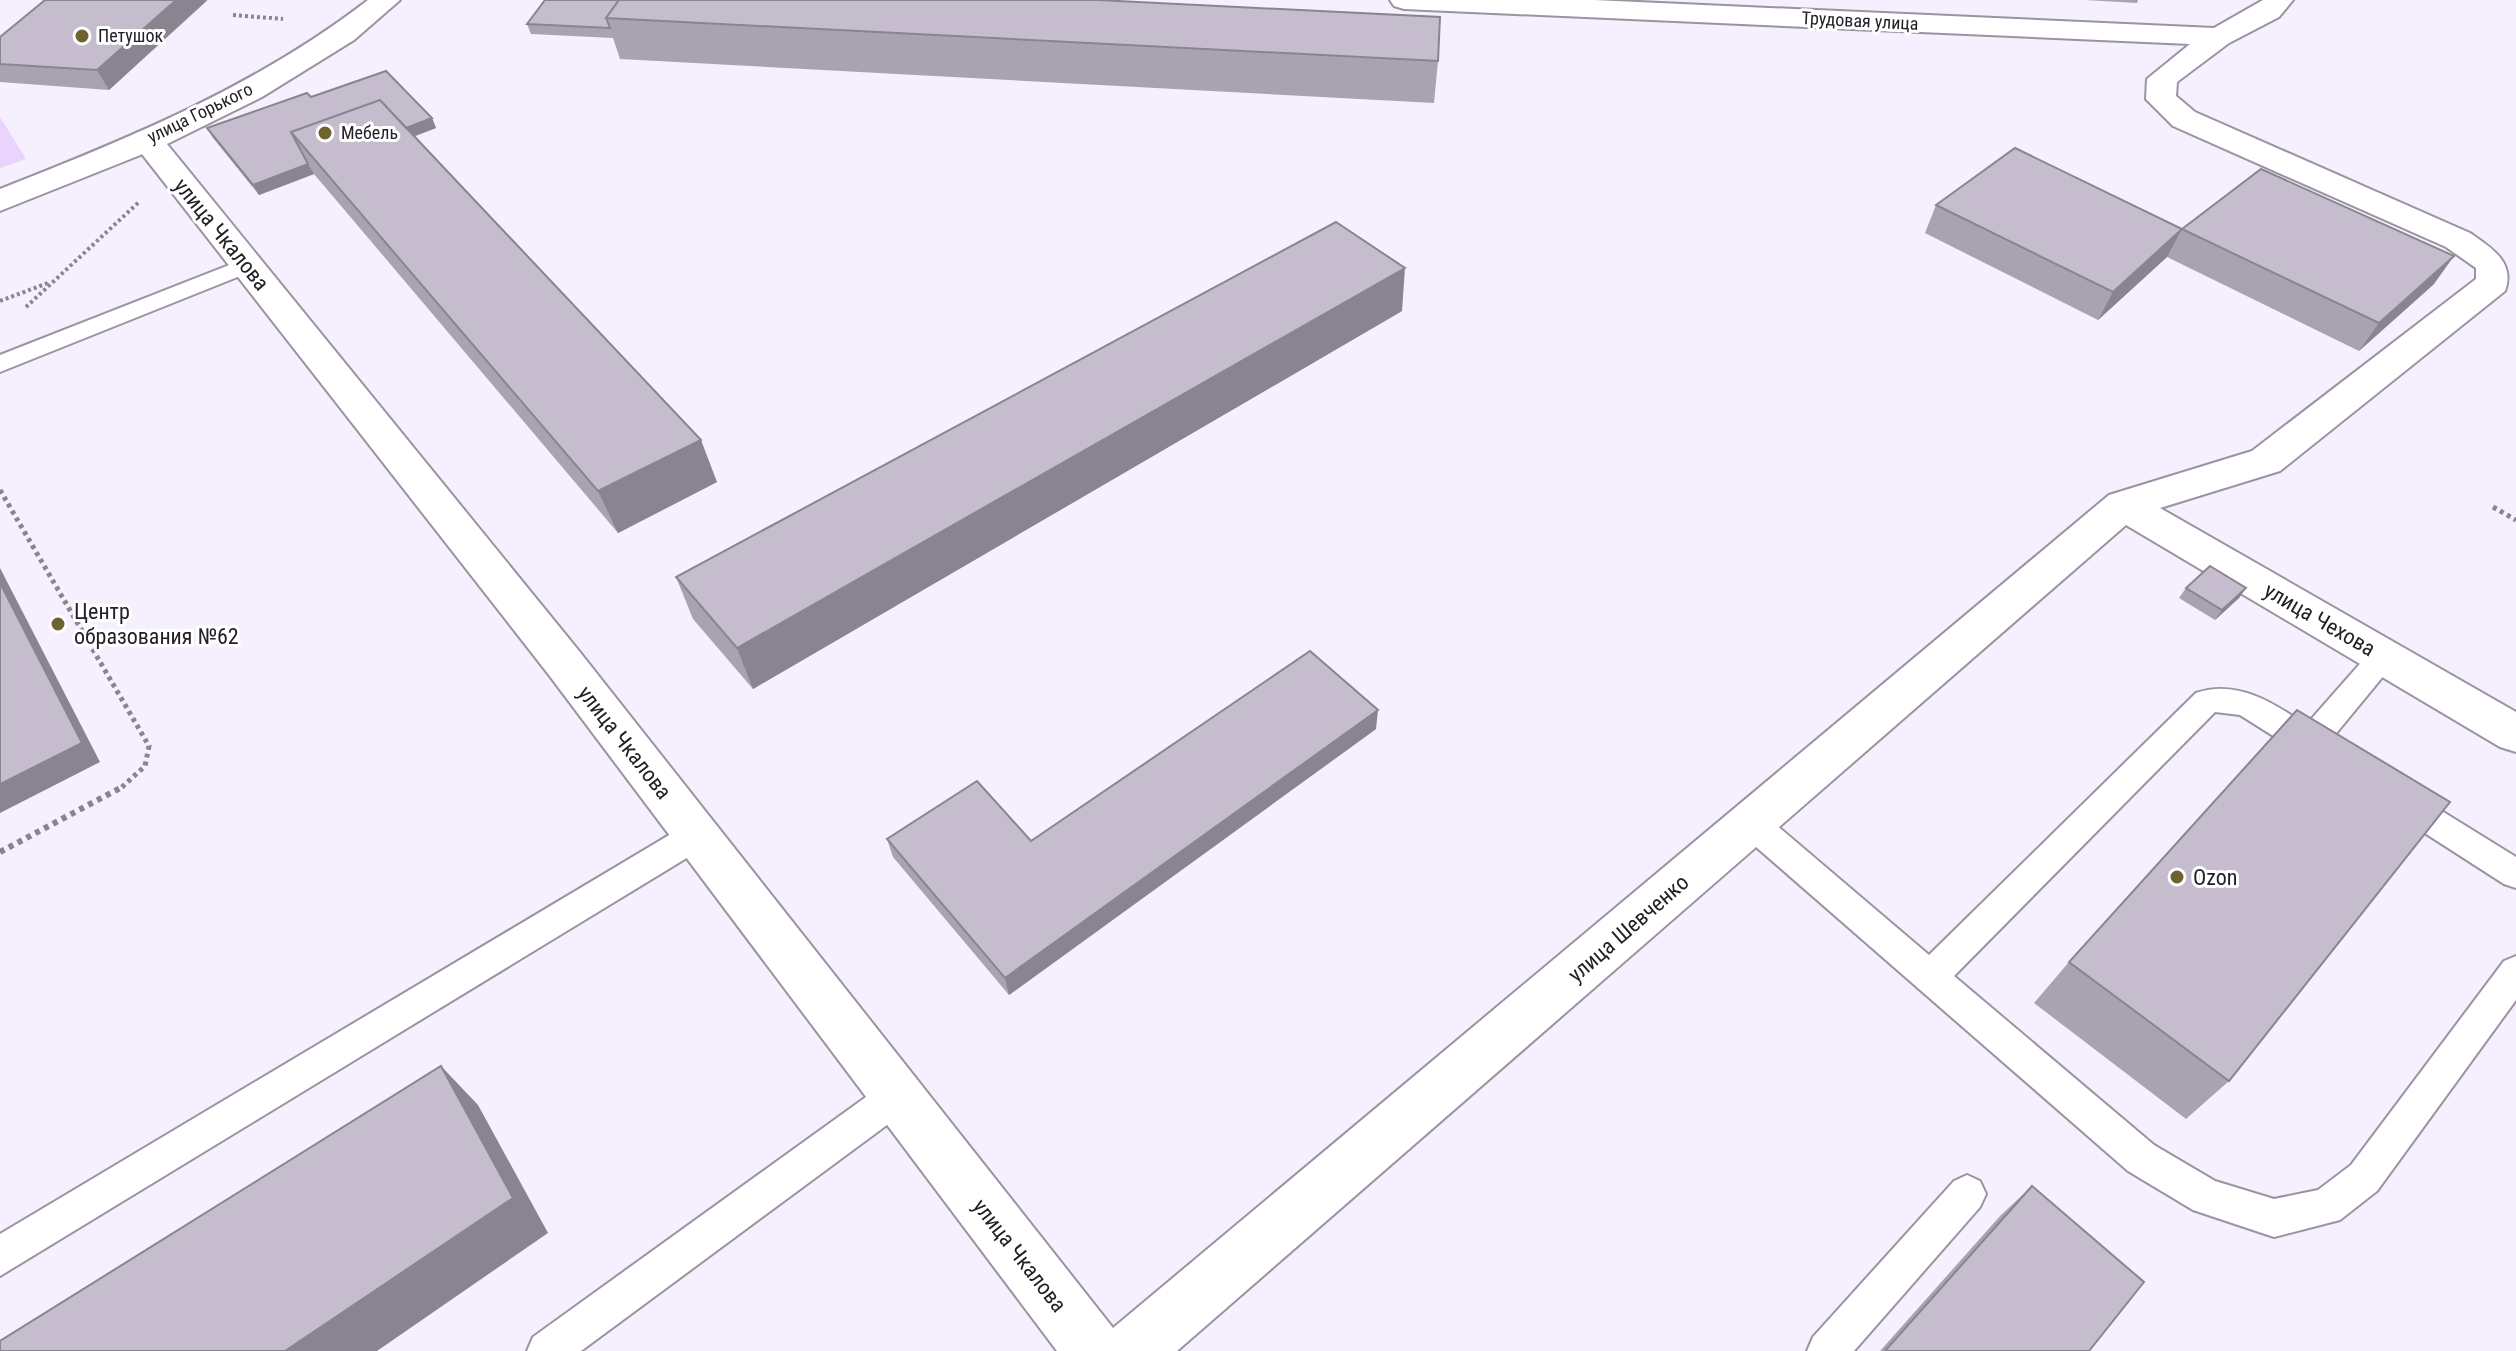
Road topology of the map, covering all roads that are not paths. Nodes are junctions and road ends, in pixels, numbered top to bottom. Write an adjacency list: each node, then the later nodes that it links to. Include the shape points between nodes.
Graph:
1 (386, 0): 5 (street, улица Горького)
2 (1404, 0): 4 (street, Трудовая улица)
3 (2279, 0): 4 (street, via 2269,11)
4 (2219, 37): 9 (street, via 2162,79 2161,99 2184,119 2458,240 2493,264 2493,283 2266,461)
5 (159, 156): 6 (street, улица Горького); 7 (street, улица Чкалова)
6 (0, 201)
7 (247, 265): 8 (lane); 14 (street, улица Чкалова)
8 (0, 364)
9 (2123, 505): 10 (street, улица Чехова); 13 (street, улица Шевченко)
10 (2384, 657): 11 (street, улица Чехова); 12 (lane)
11 (2516, 734)
12 (2309, 743): 15 (lane); 17 (lane, via 2246,703 2224,697 2207,701)
13 (1751, 823): 17 (lane); 23 (street, улица Шевченко)
14 (697, 835): 18 (street, улица Чкалова); 20 (lane)
15 (2516, 874)
16 (2516, 972): 17 (lane, via 2364,1178 2326,1207 2274,1218 2206,1197 2141,1158)
17 (1930, 977)
18 (897, 1096): 21 (lane); 22 (street, улица Чкалова)
19 (1967, 1194): 24 (lane)
20 (0, 1256)
21 (547, 1351)
22 (1094, 1351)
23 (1132, 1351)
24 (1827, 1351)

